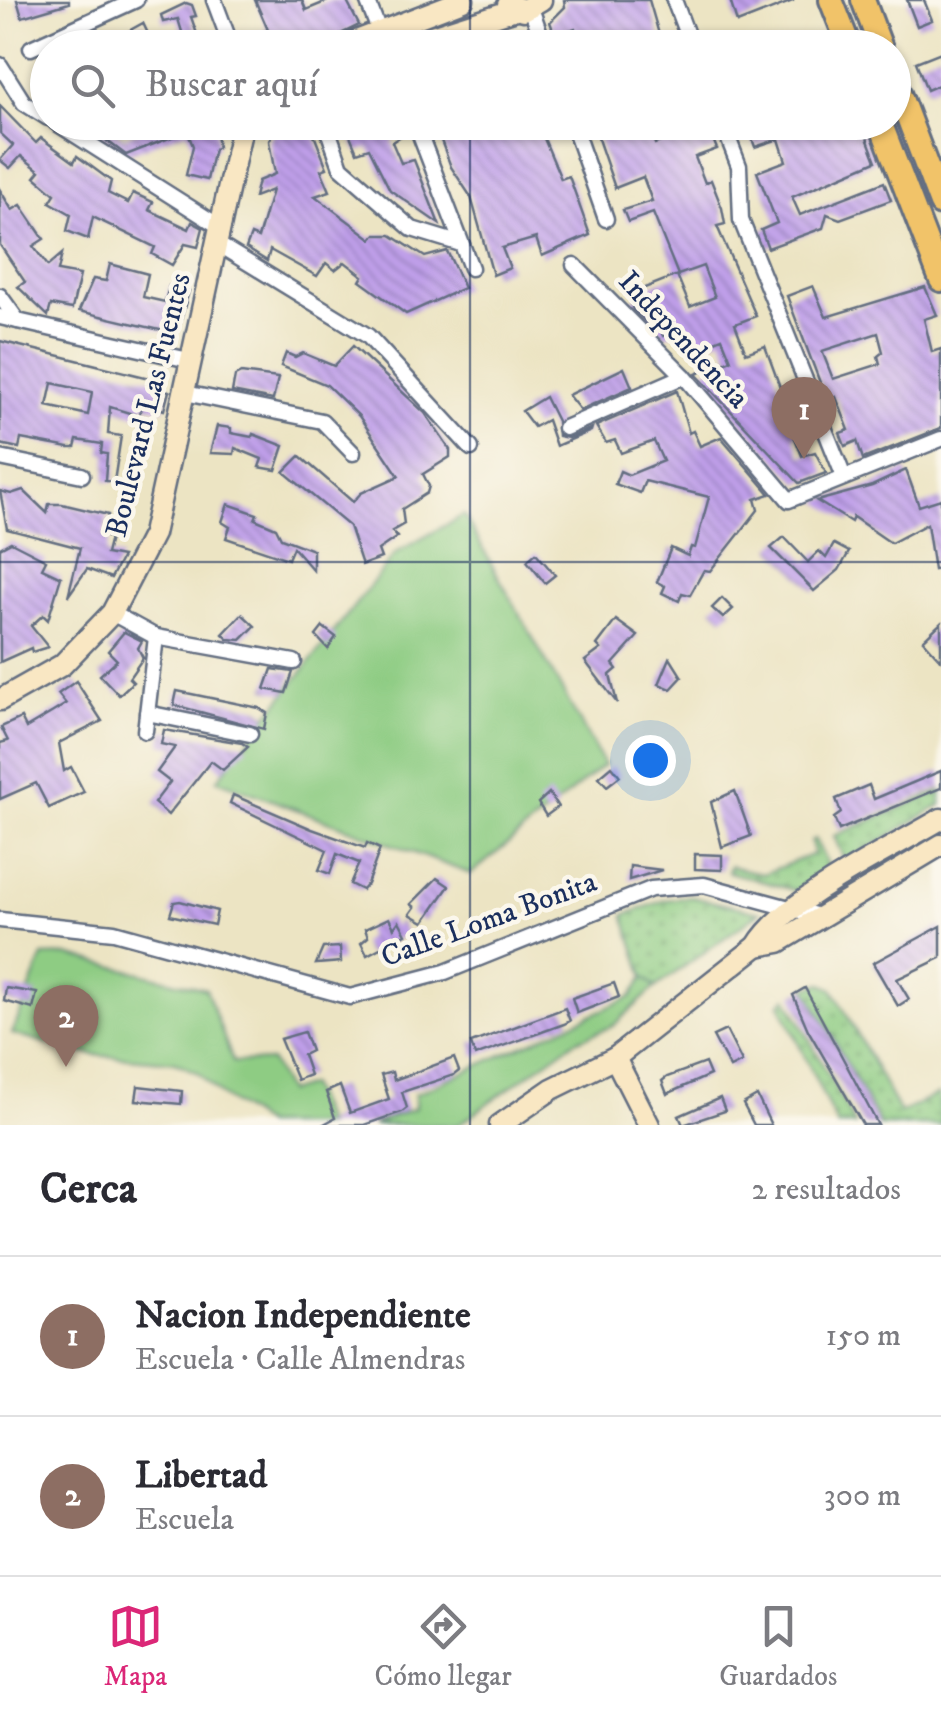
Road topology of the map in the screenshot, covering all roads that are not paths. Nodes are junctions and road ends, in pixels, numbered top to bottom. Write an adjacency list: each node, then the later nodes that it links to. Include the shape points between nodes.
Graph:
1 (136, 0): 9 (street)
2 (214, 0): 10 (street)
3 (367, 0): 11 (street)
4 (463, 0): 12 (street)
5 (674, 0): 15 (street)
6 (831, 0): 16 (main road)
7 (863, 0): 17 (main road)
8 (523, 4): 13 (street); 14 (street)
9 (70, 30)
10 (225, 30)
11 (381, 30)
12 (409, 30)
13 (430, 30)
14 (536, 30)
15 (685, 30)
16 (843, 30)
17 (874, 30)
18 (0, 65): 19 (street)
19 (30, 107)
20 (911, 125): 28 (main road)
21 (80, 140): 30 (street)
22 (240, 140): 30 (street, Boulevard Las Fuentes)
23 (331, 140): 31 (street, via 341,167 412,228)
24 (422, 140): 31 (street)
25 (578, 140): 29 (street)
26 (729, 140): 47 (street, via 740,166 741,220)
27 (887, 140): 34 (main road)
28 (941, 204)
29 (606, 219)
30 (220, 237): 38 (street, Boulevard Las Fuentes); 43 (street, via 368,336)
31 (461, 244): 33 (street)
32 (574, 265): 39 (street, Independencia)
33 (471, 268)
34 (941, 280)
35 (0, 296): 37 (street)
36 (0, 317): 37 (street)
37 (18, 321): 38 (street)
38 (192, 361): 40 (street, Boulevard Las Fuentes)
39 (684, 376): 41 (street); 47 (street, Independencia, via 788,500)
40 (185, 393): 44 (street, via 322,421); 48 (street, Boulevard Las Fuentes, via 153,534)
41 (564, 428)
42 (941, 439): 47 (street)
43 (470, 448)
44 (353, 453)
45 (0, 458): 46 (street)
46 (82, 475)
47 (844, 478)
48 (112, 612): 49 (street); 51 (street, Boulevard Las Fuentes, via 62,665)
49 (156, 637): 50 (street); 52 (street)
50 (294, 662)
51 (0, 700)
52 (147, 713): 53 (street); 54 (street)
53 (145, 731)
54 (250, 734)
55 (941, 819): 57 (street)
56 (941, 845): 58 (street)
57 (792, 909): 58 (street, Calle Loma Bonita); 59 (street, Calle Loma Bonita, via 704,885 652,889 445,972 350,996 114,932); 60 (street, via 768,926)
58 (819, 916): 60 (street, via 779,942)
59 (0, 920)
60 (757, 946): 61 (street)
61 (615, 1058): 62 (street); 63 (street)
62 (500, 1125)
63 (649, 1125)

